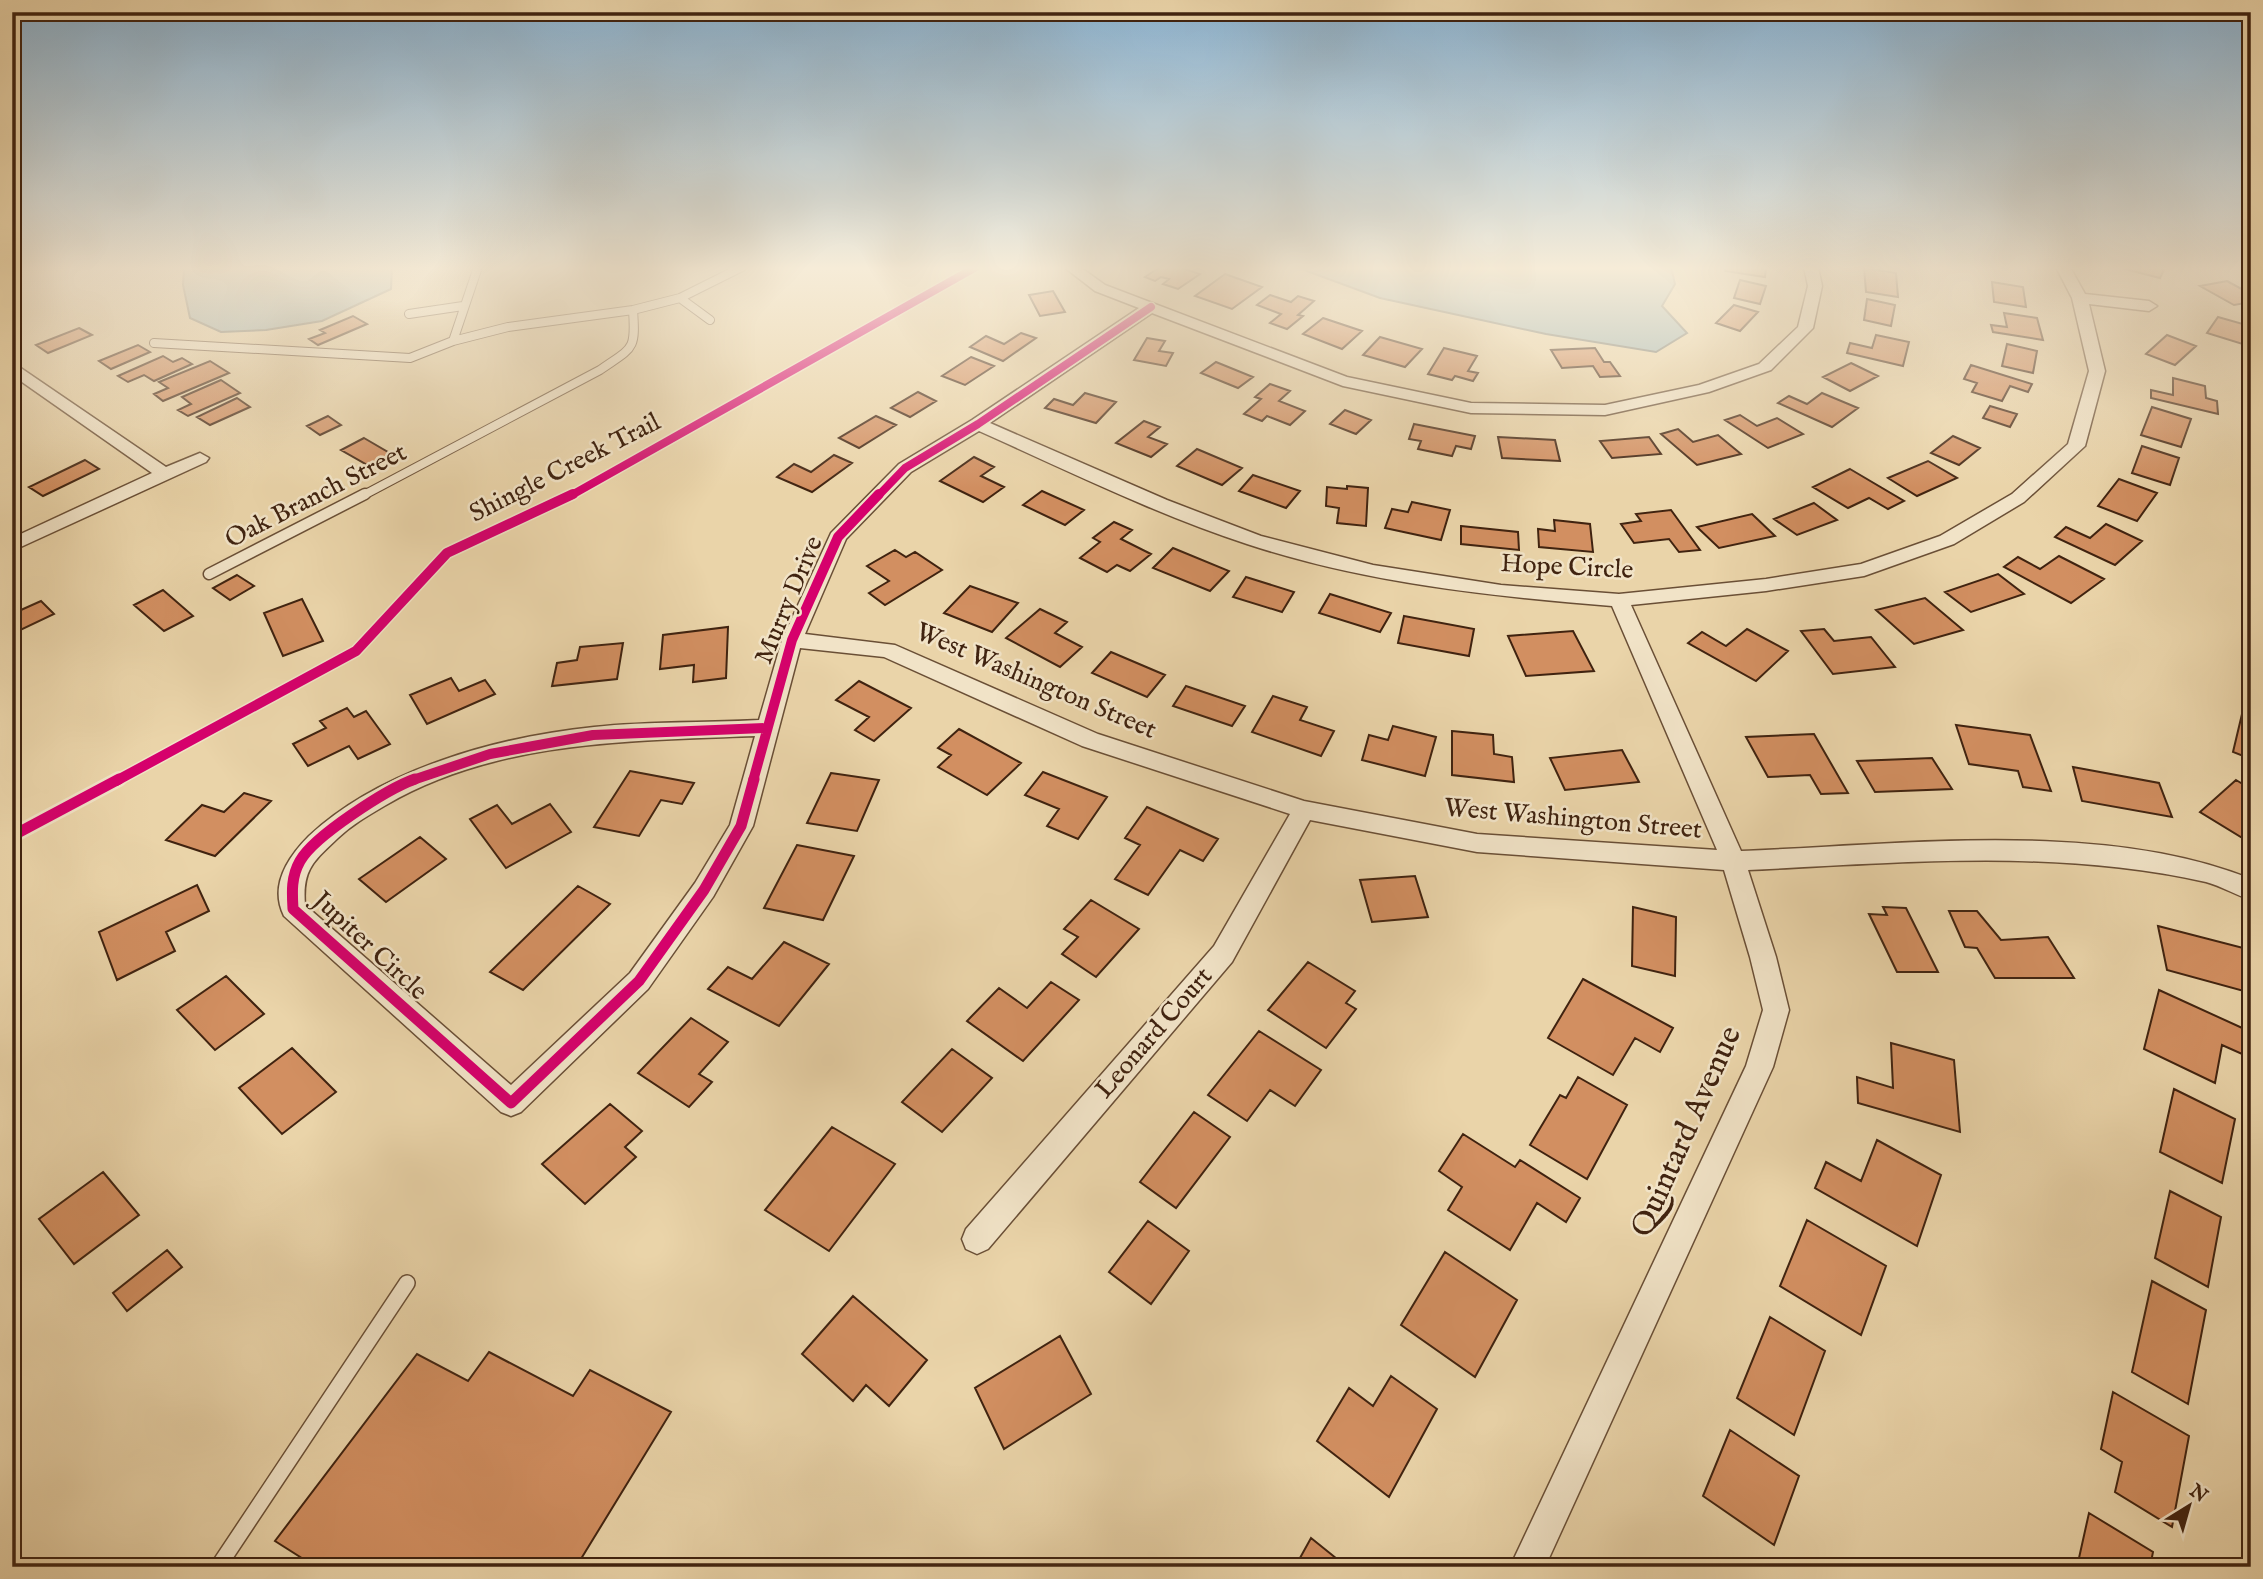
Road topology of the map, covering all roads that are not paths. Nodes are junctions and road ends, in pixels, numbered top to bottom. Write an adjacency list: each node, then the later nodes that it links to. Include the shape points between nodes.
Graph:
1 (453, 341): 7 (lane, via 410,358)
2 (634, 341): 13 (lane, Oak Branch Street, via 600,370)
3 (1101, 341): 9 (street, Murry Drive)
4 (1238, 341): 5 (street, via 1343,381 1471,408 1605,410 1703,389 1765,367)
5 (1792, 341)
6 (2090, 341): 14 (street, Hope Circle, via 2097,371 2076,446 2018,498 1947,540 1864,570)
7 (154, 343)
8 (12, 368): 11 (street)
9 (978, 424): 14 (street, Hope Circle, via 1254,540 1373,571 1501,590); 15 (street, Murry Drive, via 905,468 838,537)
10 (200, 458): 11 (street)
11 (165, 474): 12 (street)
12 (12, 545)
13 (209, 574)
14 (1619, 600): 18 (street, Quintard Avenue)
15 (792, 640): 16 (street, Murry Drive); 17 (street, West Washington Street, via 888,650 1090,740)
16 (766, 728): 20 (street, Murry Drive, via 741,826 704,890 639,981); 20 (street, Jupiter Circle, via 593,735 490,754 407,782 342,820 300,860 291,885 293,909)
17 (1304, 810): 18 (street, West Washington Street, via 1477,843); 21 (street, Leonard Court, via 1223,954)
18 (1732, 861): 19 (street, West Washington Street, via 1999,850 2107,855 2212,874); 24 (street, Quintard Avenue, via 1776,1010 1759,1067)
19 (2251, 890)
20 (511, 1103)
21 (977, 1239)
22 (408, 1283): 23 (lane)
23 (218, 1567)
24 (1527, 1567)

